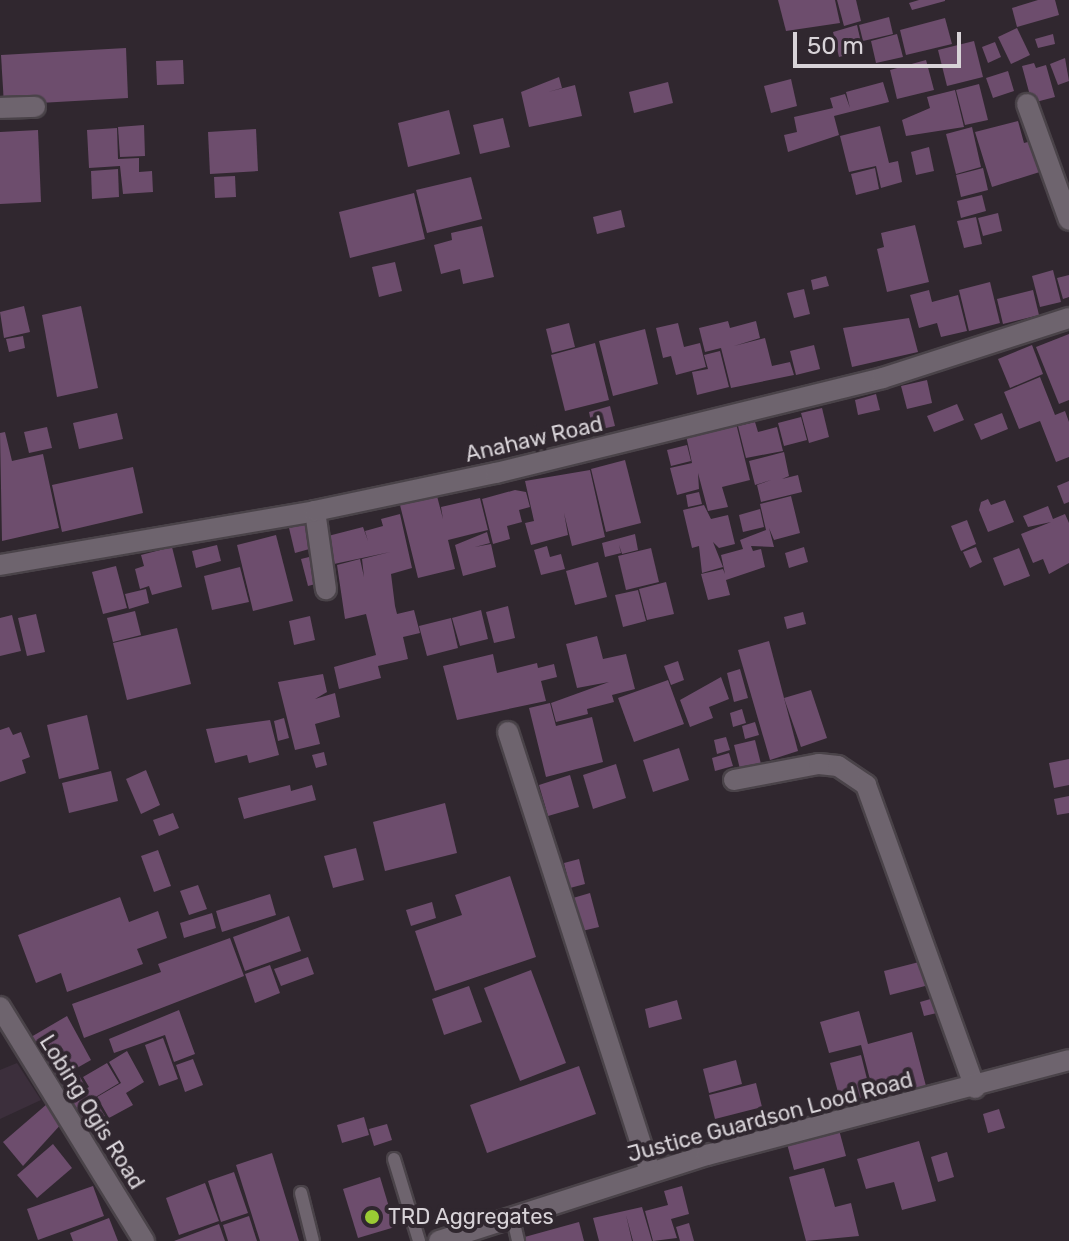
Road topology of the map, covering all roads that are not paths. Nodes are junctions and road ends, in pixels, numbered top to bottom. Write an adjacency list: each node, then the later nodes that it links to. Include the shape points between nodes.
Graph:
1 (1027, 104): 4 (street)
2 (35, 107): 3 (street)
3 (0, 108)
4 (1069, 220)
5 (1069, 318): 6 (street, Anahaw Road, via 980,349 780,404)
6 (315, 511): 7 (street, Anahaw Road); 8 (street)
7 (0, 565)
8 (326, 589)
9 (508, 732): 15 (street)
10 (734, 780): 13 (street, via 819,764 838,766 866,785)
11 (0, 1007): 18 (street, Lobing Ogis Road)
12 (1069, 1060): 13 (street, Justice Guardson Lood Road)
13 (975, 1088): 15 (street, Justice Guardson Lood Road)
14 (394, 1159): 20 (lane)
15 (650, 1172): 17 (street, Justice Guardson Lood Road)
16 (301, 1193): 19 (lane)
17 (513, 1219): 21 (street, Justice Guardson Lood Road); 22 (lane)
18 (144, 1241)
19 (313, 1241)
20 (419, 1241)
21 (439, 1241)
22 (518, 1241)

